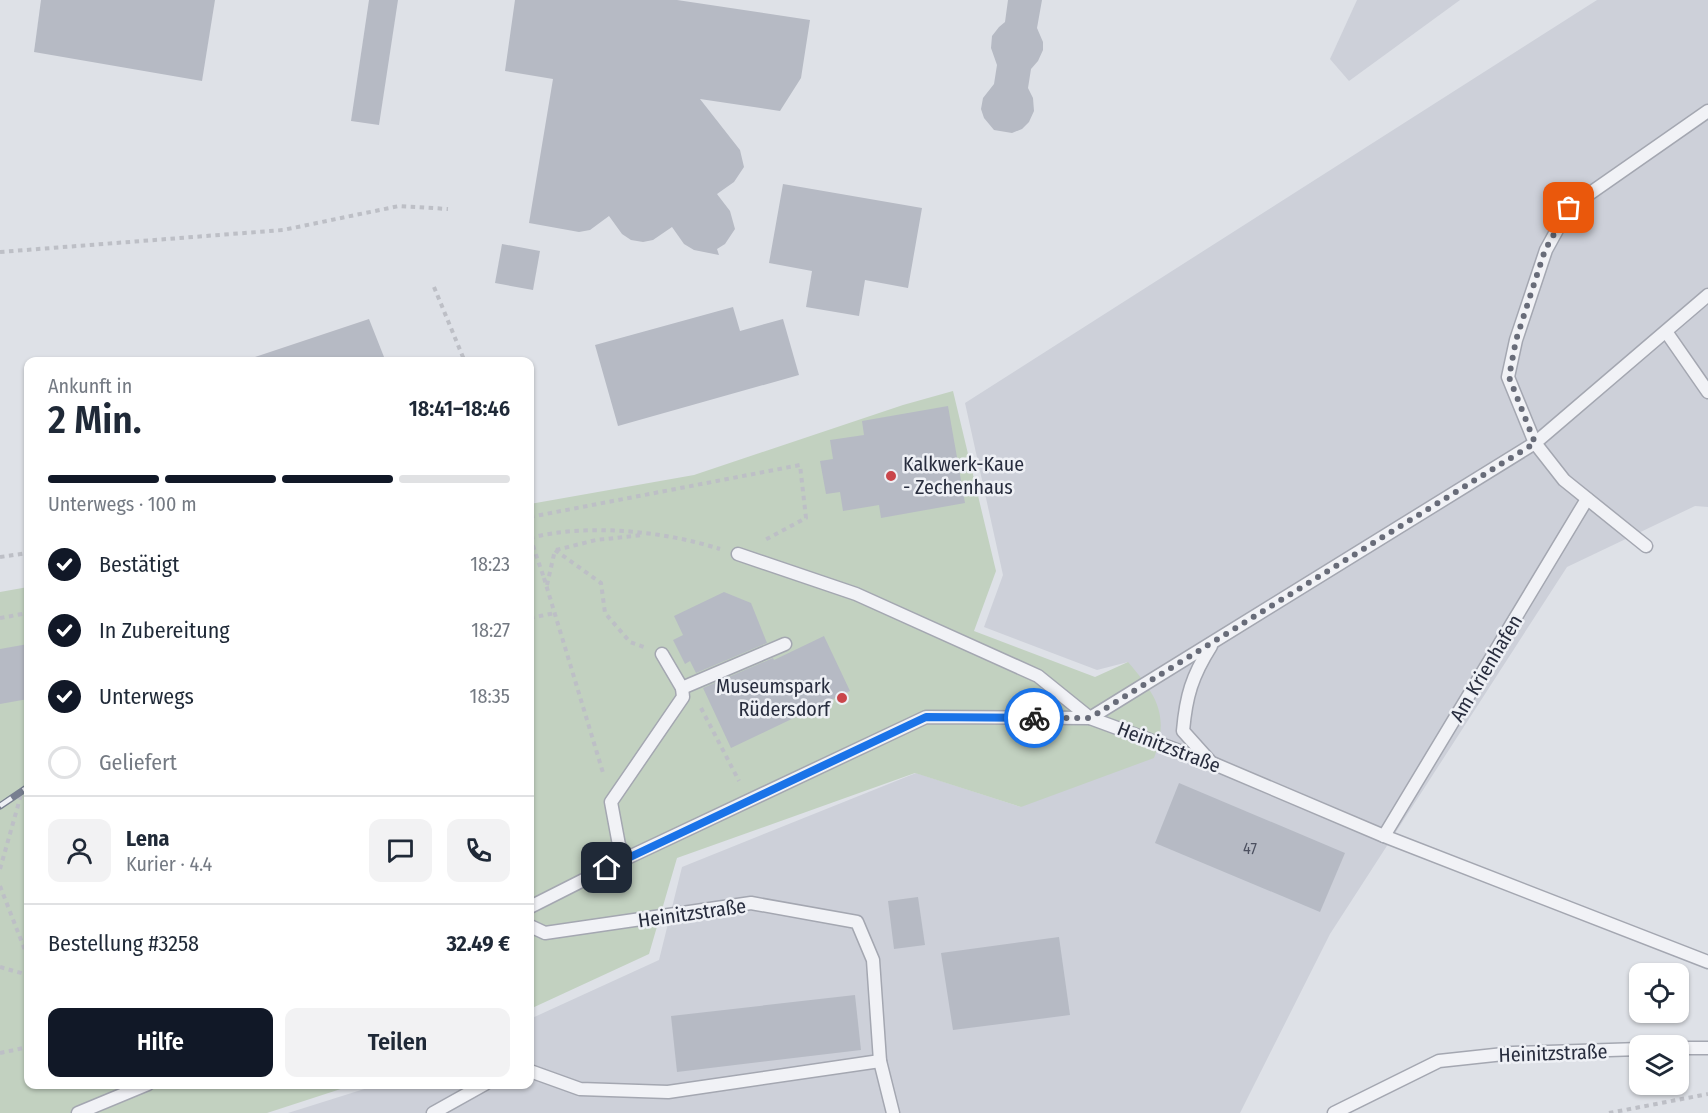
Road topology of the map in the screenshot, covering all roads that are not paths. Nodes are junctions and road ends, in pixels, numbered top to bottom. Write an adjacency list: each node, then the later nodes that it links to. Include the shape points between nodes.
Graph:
1 (1708, 111): 5 (lane, via 1569,208 1545,250 1516,340 1509,377)
2 (1708, 295): 3 (lane)
3 (1667, 333): 4 (lane); 5 (lane)
4 (1708, 392)
5 (1535, 443): 6 (lane, via 1564,480); 9 (lane)
6 (1587, 499): 7 (lane); 15 (lane, Am Krienhafen)
7 (1646, 546)
8 (738, 554): 13 (lane, via 856,594 1038,676)
9 (1214, 642): 13 (lane); 14 (lane, via 1196,670 1185,699 1183,731)
10 (785, 644): 12 (lane)
11 (662, 654): 12 (lane)
12 (683, 692): 16 (lane, via 611,802 619,844)
13 (1090, 718): 14 (lane, Heinitzstraße); 16 (lane, Heinitzstraße, via 926,717)
14 (1212, 763): 15 (lane, Heinitzstraße)
15 (1384, 836): 19 (lane, Heinitzstraße)
16 (627, 858): 17 (lane, Heinitzstraße)
17 (534, 905)
18 (534, 928): 23 (lane, Heinitzstraße, via 545,933 751,903 857,922 873,960)
19 (1708, 962)
20 (1689, 1048): 21 (lane)
21 (1708, 1048)
22 (1629, 1049): 30 (lane, Heinitzstraße, via 1512,1053 1439,1061)
23 (880, 1061): 24 (lane, via 668,1092 580,1089); 29 (lane, Heinitzstraße)
24 (534, 1072)
25 (136, 1089): 27 (lane)
26 (477, 1089): 28 (lane)
27 (78, 1113)
28 (432, 1113)
29 (893, 1113)
30 (1334, 1113)

